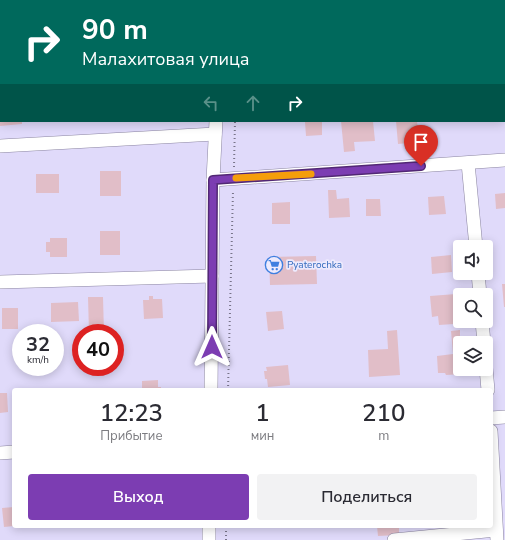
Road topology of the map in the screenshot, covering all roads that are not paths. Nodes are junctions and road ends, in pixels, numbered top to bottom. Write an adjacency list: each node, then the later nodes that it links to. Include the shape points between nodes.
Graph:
1 (215, 127): 2 (street); 5 (street)
2 (0, 146)
3 (505, 160): 4 (street)
4 (468, 163): 5 (street); 6 (street)
5 (213, 180): 7 (street)
6 (475, 240)
7 (212, 276): 8 (street); 10 (street)
8 (0, 282)
9 (487, 376): 11 (street)
10 (211, 388)
11 (488, 388)
12 (505, 417): 13 (street)
13 (493, 418)
14 (12, 452): 15 (street)
15 (0, 453)
16 (493, 466): 18 (street)
17 (209, 528): 19 (street)
18 (497, 535): 20 (street)
19 (209, 540)
20 (394, 540)

